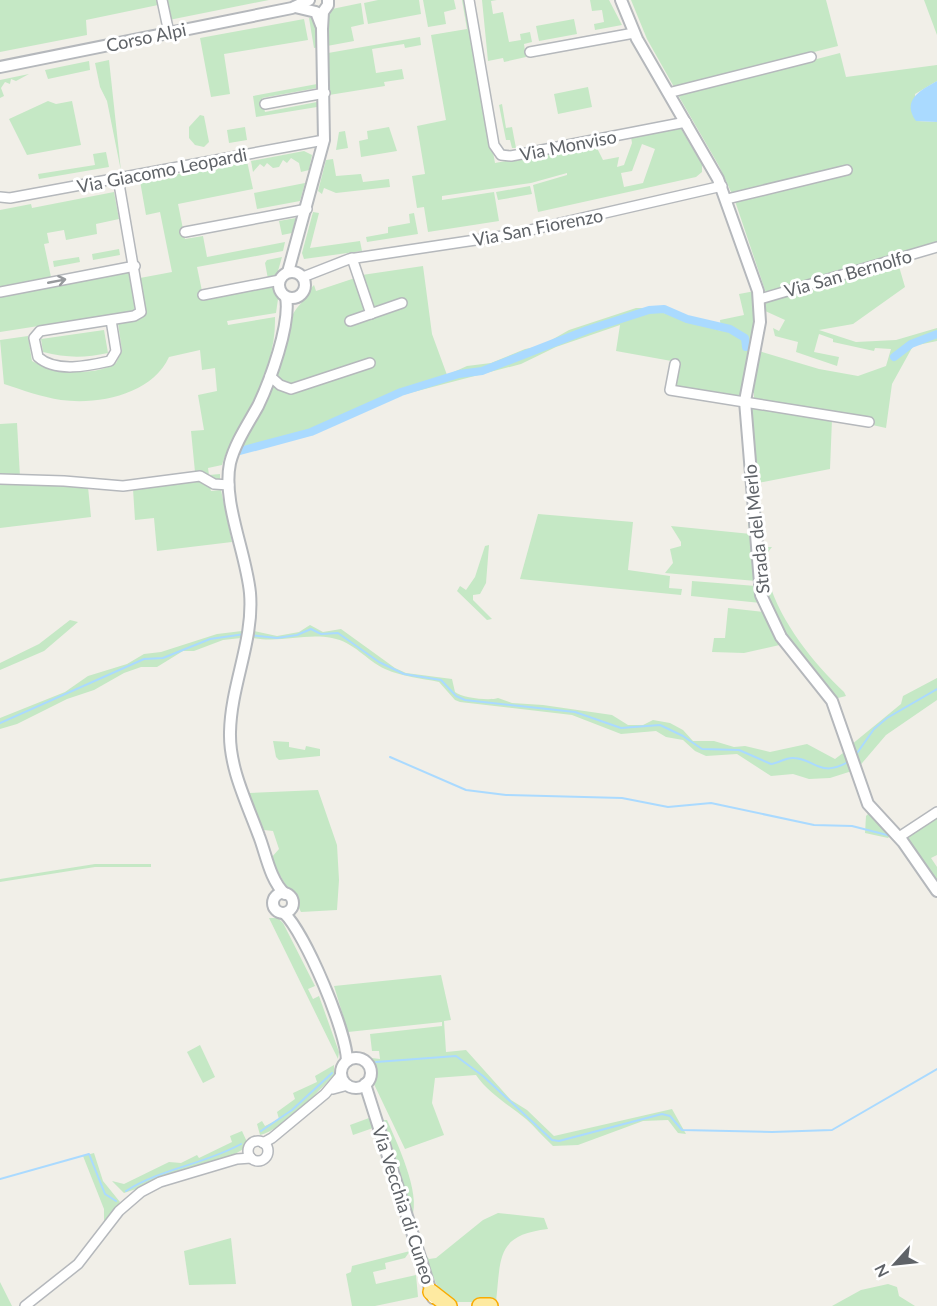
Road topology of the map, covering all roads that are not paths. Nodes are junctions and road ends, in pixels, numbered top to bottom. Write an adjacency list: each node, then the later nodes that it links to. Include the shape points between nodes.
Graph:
1 (162, 0): 5 (street)
2 (469, 0): 13 (street, Via Monviso, via 494,145 501,155)
3 (621, 0): 6 (street, Via San Bernolfo)
4 (320, 5): 5 (street, Corso Alpi); 10 (street)
5 (169, 33): 9 (street, Corso Alpi)
6 (634, 33): 7 (street); 11 (street, Via San Bernolfo)
7 (530, 52)
8 (811, 57): 11 (street)
9 (0, 67)
10 (325, 93): 12 (street); 14 (street)
11 (668, 93): 13 (street, Via San Bernolfo)
12 (265, 104)
13 (686, 122): 17 (street, Via San Bernolfo)
14 (324, 140): 16 (street, Via Giacomo Leopardi); 20 (street)
15 (847, 170): 19 (street)
16 (118, 178): 18 (street, Via Giacomo Leopardi); 24 (street)
17 (722, 186): 19 (street, Via San Bernolfo); 23 (street, Via San Fiorenzo, via 509,235)
18 (0, 197)
19 (727, 199): 30 (street, Via San Bernolfo)
20 (307, 209): 21 (street); 25 (street, via 294,256)
21 (185, 232)
22 (937, 247): 30 (street, Via San Bernolfo)
23 (352, 258): 25 (street, Via San Fiorenzo); 32 (street)
24 (135, 266): 27 (street, one-way to 24); 33 (street, via 141,312)
25 (298, 277): 26 (street); 29 (street, via 303,294)
26 (276, 283): 28 (street); 29 (street)
27 (0, 292)
28 (203, 295)
29 (290, 297): 37 (street, Via Vecchia di Cuneo)
30 (760, 299): 38 (street, Via San Bernolfo, via 760,322)
31 (402, 303): 32 (street)
32 (371, 314): 34 (street)
33 (111, 320): 33 (street, via 37,332 34,338 38,357 66,366 110,361 116,351)
34 (350, 321)
35 (370, 363): 37 (street, via 291,389)
36 (675, 364): 38 (street, via 670,390)
37 (270, 376): 41 (street, Via Vecchia di Cuneo, via 232,457)
38 (745, 401): 39 (street); 43 (street, Strada del Merlo, via 761,595 781,637 832,701 870,807)
39 (869, 422)
40 (0, 479): 41 (street, via 123,486 203,476 216,485)
41 (229, 486): 45 (street, Via Vecchia di Cuneo, via 248,579 249,634 231,714 230,747)
42 (937, 812): 43 (street)
43 (899, 837): 44 (street, Strada del Merlo)
44 (937, 891)
45 (280, 895): 46 (street, Via Vecchia di Cuneo, via 292,898); 46 (street, Via Vecchia di Cuneo, via 275,908)
46 (287, 911): 47 (street, Via Vecchia di Cuneo, via 323,986)
47 (351, 1060): 48 (street); 49 (street, Via Vecchia di Cuneo, via 361,1059 369,1067 370,1073)
48 (341, 1075): 49 (street, Via Vecchia di Cuneo); 50 (street)
49 (357, 1085): 50 (street); 53 (street, Via Vecchia di Cuneo, via 370,1105)
50 (325, 1094): 51 (street)
51 (265, 1146): 52 (street, via 253,1142); 52 (street, via 262,1159)
52 (250, 1154): 54 (street, via 160,1182 141,1192 122,1208 78,1264)
53 (434, 1299): 55 (highway)
54 (25, 1306)
55 (449, 1306)
56 (480, 1306): 57 (highway)
57 (490, 1306)

